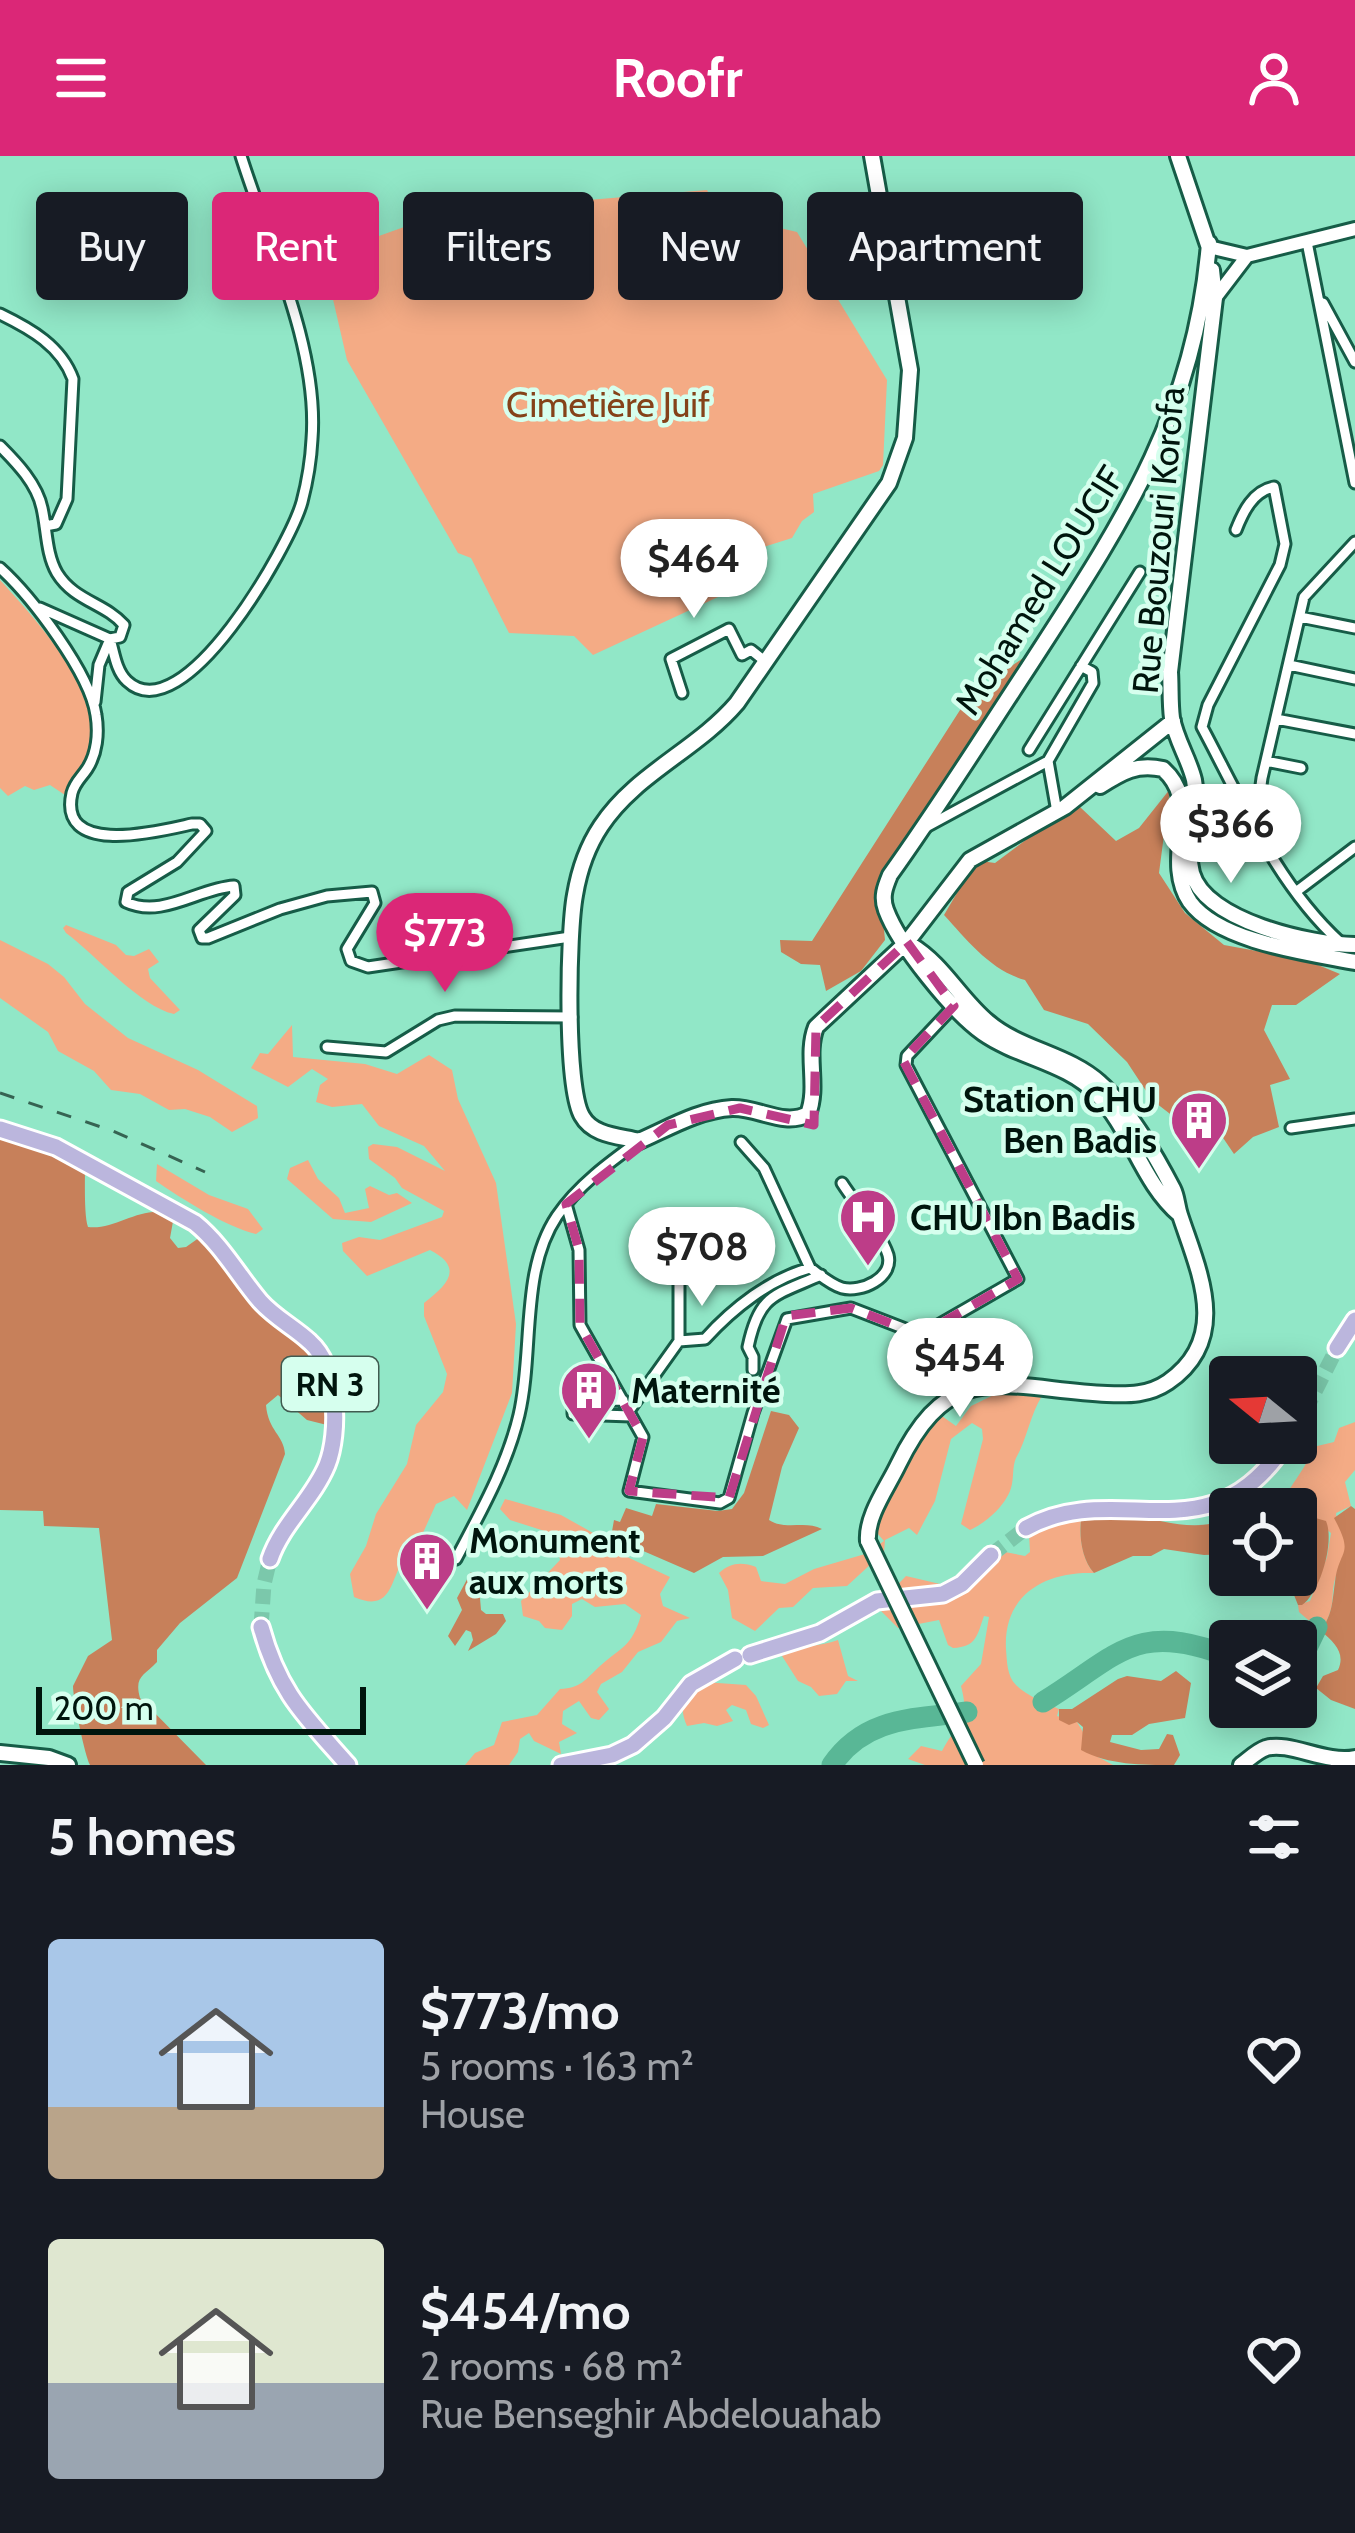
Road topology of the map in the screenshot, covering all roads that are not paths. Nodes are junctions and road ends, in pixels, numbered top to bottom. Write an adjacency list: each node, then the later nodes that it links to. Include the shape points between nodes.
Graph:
1 (241, 156): 24 (street, via 306,352 312,442 302,504 230,631 172,685 150,691 127,681)
2 (872, 156): 25 (main road, via 910,370 905,438 889,483)
3 (1178, 156): 6 (main road, Rue Bouzouri Korofa)
4 (1355, 229): 5 (street)
5 (1307, 242): 7 (street); 8 (street)
6 (1209, 245): 7 (street); 9 (main road, Rue Bouzouri Korofa); 12 (main road, Mohamed LOUCIF, via 1198,326)
7 (1247, 256): 9 (street)
8 (1317, 293): 11 (street); 15 (street)
9 (1216, 298): 14 (main road, Rue Bouzouri Korofa)
10 (0, 314): 16 (street, via 44,339 74,379 67,499 56,524)
11 (1355, 362)
12 (1164, 436): 14 (main road, via 1185,420); 39 (main road, Mohamed LOUCIF, via 1104,550)
13 (0, 446): 16 (street, via 42,503)
14 (1195, 447): 32 (main road, Rue Bouzouri Korofa, via 1170,672)
15 (1355, 483)
16 (44, 526): 24 (street, via 58,576 124,625 120,638)
17 (1236, 530): 40 (street, via 1248,505 1274,487 1285,544 1280,565 1202,727)
18 (1354, 546): 22 (street, via 1304,597)
19 (0, 568): 21 (street)
20 (1139, 572): 27 (street)
21 (37, 607): 24 (street); 30 (street)
22 (1300, 617): 23 (street); 26 (street)
23 (1355, 628)
24 (110, 639): 30 (street)
25 (766, 662): 29 (street, via 751,650 742,656 729,628 671,659); 43 (main road, via 717,726 643,781 597,831 579,876)
26 (1289, 665): 28 (street); 31 (street)
27 (1081, 667): 34 (street); 35 (street, via 1093,683)
28 (1355, 679)
29 (682, 693)
30 (95, 708): 43 (street, via 93,757 71,800 77,820 119,836 192,824 206,831 177,862 128,892 130,905 176,903 234,886 236,896 199,930 208,938 280,909 372,892 375,903 347,949 351,961 368,967)
31 (1276, 719): 33 (street); 36 (street)
32 (1173, 721): 38 (main road); 45 (main road, Rue Bouzouri Korofa, via 1195,785 1190,853 1202,892 1249,921)
33 (1355, 734)
34 (1029, 750)
35 (1048, 761): 38 (street); 39 (street)
36 (1266, 761): 37 (street); 40 (street)
37 (1301, 768)
38 (1061, 809): 44 (main road, via 970,860); 46 (main road, via 1127,769 1163,770 1182,795 1178,857 1190,902 1227,930)
39 (923, 828): 44 (main road, Mohamed LOUCIF, via 883,892)
40 (1256, 828): 42 (street)
41 (1355, 847): 42 (street)
42 (1297, 891): 45 (street)
43 (571, 937): 48 (main road)
44 (907, 943): 47 (main road); 53 (main road, via 816,1027 808,1114 718,1110)
45 (1350, 945)
46 (1355, 962)
47 (962, 999): 63 (street, via 906,1065 1018,1279 921,1335 851,1308 787,1319 729,1498 720,1503 629,1491 643,1437); 76 (main road, bridge, via 983,1034 1077,1076 1112,1112 1163,1201 1180,1215 1205,1309 1189,1362 1157,1389 1127,1395 985,1385 949,1397 913,1435 868,1541)
48 (572, 1017): 49 (street, via 455,1016 386,1052); 53 (main road, via 582,1117 600,1132)
49 (327, 1047)
50 (1355, 1119): 51 (street)
51 (1291, 1128)
52 (0, 1129): 67 (main road, RN 3, via 56,1147 212,1238 264,1305 327,1366 331,1454)
53 (639, 1141): 56 (street)
54 (741, 1142): 57 (street, via 764,1168)
55 (842, 1183): 57 (street, via 889,1260 867,1286 838,1288)
56 (566, 1204): 63 (street, via 579,1250 580,1324); 68 (street, via 544,1243 517,1424)
57 (816, 1272): 60 (street, via 772,1284 705,1339); 62 (street, via 755,1313)
58 (679, 1277): 60 (street)
59 (1355, 1321): 61 (main road)
60 (679, 1341): 63 (street)
61 (1337, 1348)
62 (752, 1370)
63 (628, 1409): 63 (street, via 578,1401 573,1404 573,1414)
64 (1266, 1464): 65 (main road, via 1247,1485 1200,1508 1076,1511)
65 (1027, 1528)
66 (991, 1555): 73 (main road, via 943,1594 884,1599 820,1633 742,1657 691,1684 643,1738 612,1755)
67 (270, 1559)
68 (456, 1559)
69 (261, 1628): 75 (main road, via 287,1695)
70 (0, 1753): 74 (main road)
71 (1355, 1758): 72 (main road)
72 (1333, 1762): 77 (main road, via 1273,1747)
73 (566, 1763)
74 (68, 1765)
75 (348, 1765)
76 (976, 1765)
77 (1241, 1765)

